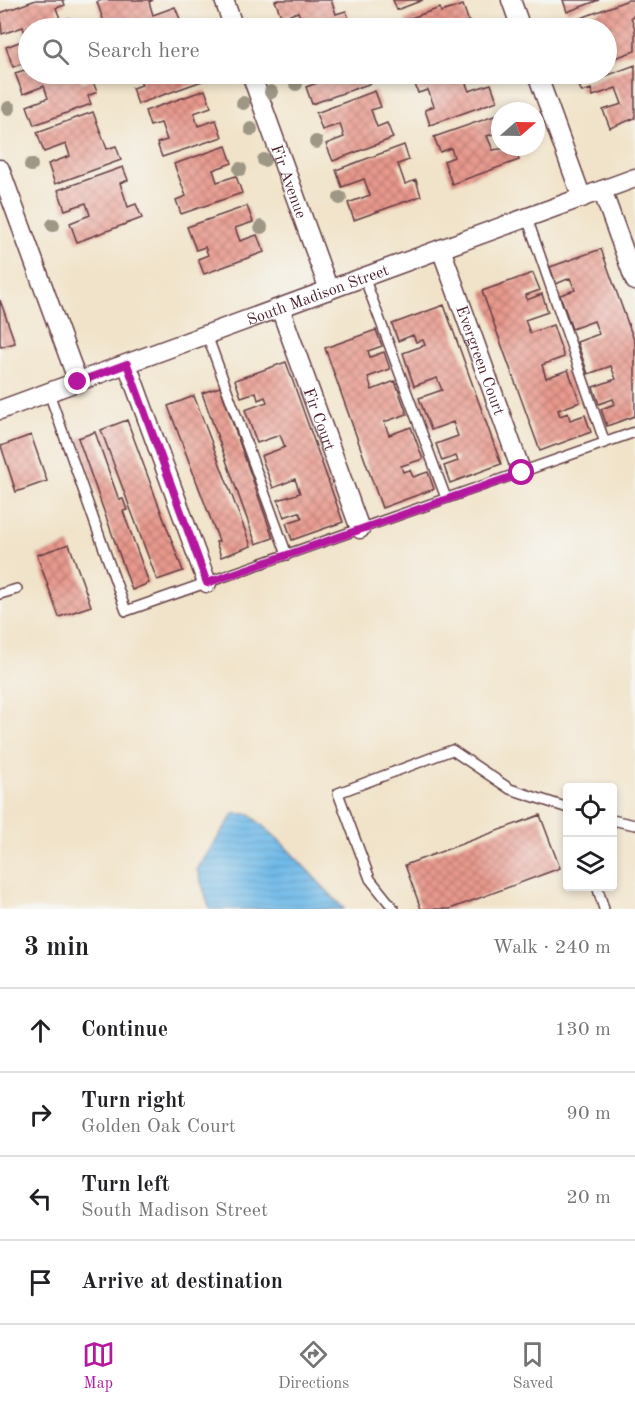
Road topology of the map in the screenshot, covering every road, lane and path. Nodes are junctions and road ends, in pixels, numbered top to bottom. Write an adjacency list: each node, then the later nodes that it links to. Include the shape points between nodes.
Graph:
1 (224, 0): 3 (street)
2 (511, 0): 4 (street)
3 (230, 18)
4 (517, 18)
5 (254, 84): 16 (street, Fir Avenue)
6 (541, 84): 11 (street)
7 (0, 169): 9 (street)
8 (635, 178): 10 (street, South Madison Street)
9 (4, 190): 20 (street)
10 (602, 190): 11 (street, South Madison Street); 15 (street)
11 (582, 198): 12 (street, South Madison Street)
12 (527, 218): 13 (street, South Madison Street); 24 (lane)
13 (441, 249): 14 (street, South Madison Street); 25 (street, Evergreen Court)
14 (364, 277): 16 (street, South Madison Street); 26 (lane)
15 (635, 281)
16 (329, 290): 17 (street, South Madison Street)
17 (280, 308): 18 (street, South Madison Street); 27 (street, Fir Court)
18 (207, 335): 19 (street, South Madison Street); 28 (lane)
19 (127, 364): 20 (street, South Madison Street); 29 (street)
20 (78, 382): 21 (street, South Madison Street)
21 (49, 393): 22 (street, South Madison Street); 29 (lane, via 126,612)
22 (0, 410)
23 (635, 432): 24 (lane)
24 (605, 443): 25 (lane)
25 (522, 473): 26 (lane)
26 (446, 498): 27 (lane)
27 (360, 530): 28 (lane)
28 (287, 555): 29 (lane)
29 (207, 583)
30 (16, 589): 31 (lane)
31 (0, 594)
32 (563, 807): 36 (lane, via 510,789 452,750 338,793 370,879)
33 (617, 821): 34 (lane)
34 (635, 825)
35 (599, 891): 37 (lane)
36 (394, 909)
37 (604, 909)

